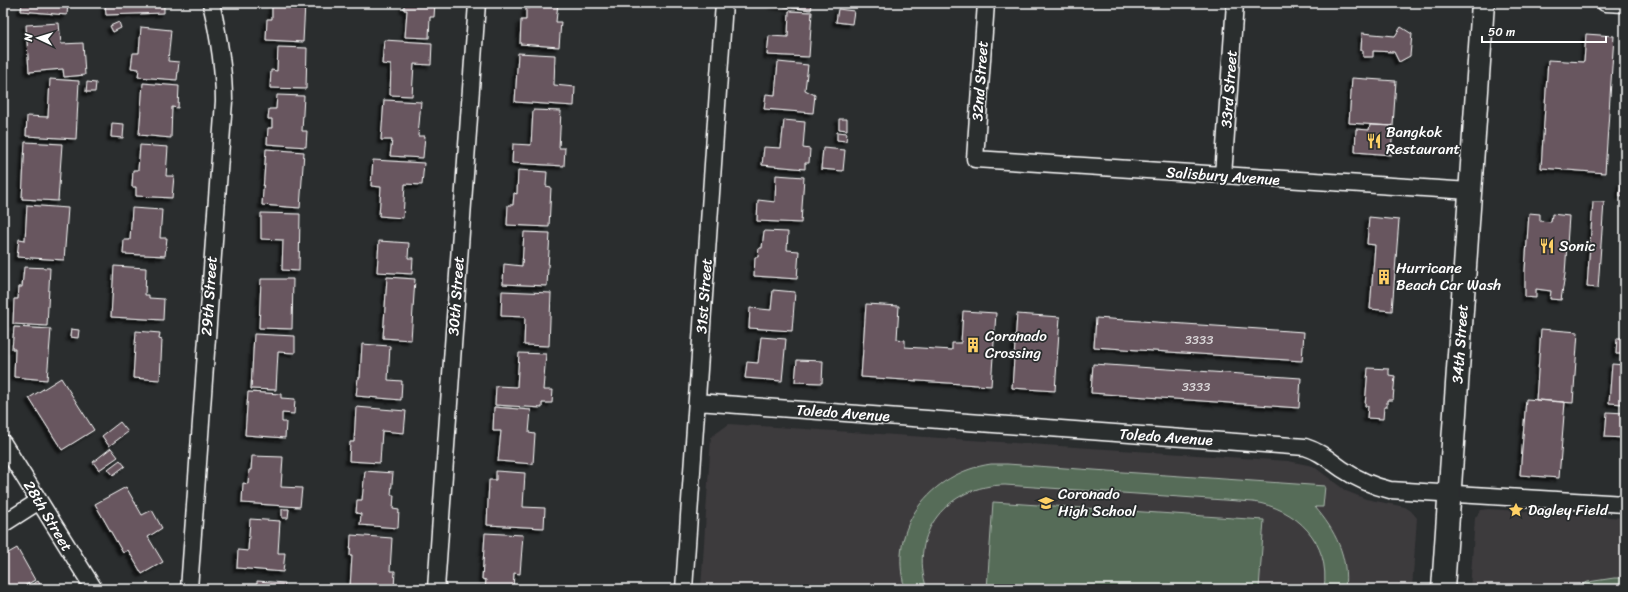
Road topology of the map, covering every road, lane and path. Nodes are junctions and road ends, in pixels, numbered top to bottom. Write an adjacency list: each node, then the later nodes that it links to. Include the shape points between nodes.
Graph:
1 (212, 3): 19 (street, 29th Street, via 220,40 224,101)
2 (477, 3): 20 (street, 30th Street)
3 (724, 3): 12 (street, 31st Street)
4 (986, 3): 9 (street, 32nd Street)
5 (1235, 3): 10 (street, 33rd Street)
6 (1483, 3): 11 (main road, 34th Street)
7 (1605, 3): 8 (street)
8 (1625, 4)
9 (975, 159): 10 (street, Salisbury Avenue)
10 (1223, 176): 11 (street, Salisbury Avenue)
11 (1470, 191): 14 (main road, 34th Street)
12 (697, 402): 14 (street, Toledo Avenue, via 1305,447 1318,451 1355,477 1379,487 1390,490); 21 (street, 31st Street)
13 (3, 443): 15 (street, 28th Street)
14 (1450, 493): 16 (street, Toledo Avenue); 22 (main road, 34th Street)
15 (39, 501): 17 (street); 18 (street, 28th Street)
16 (1625, 504)
17 (3, 524)
18 (94, 589)
19 (189, 589)
20 (436, 589)
21 (684, 589)
22 (1443, 589)

